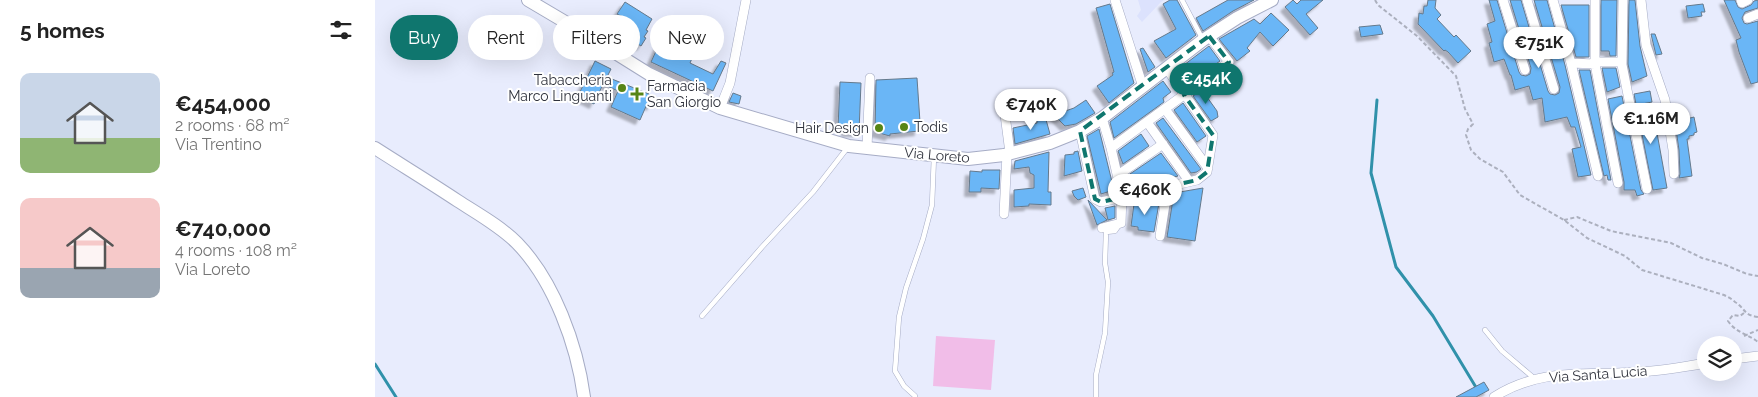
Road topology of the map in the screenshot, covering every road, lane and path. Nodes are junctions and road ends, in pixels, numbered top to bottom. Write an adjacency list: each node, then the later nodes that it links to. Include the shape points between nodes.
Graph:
1 (528, 0): 28 (street, Via Loreto, via 649,74)
2 (746, 0): 28 (street, via 730,83)
3 (1115, 0): 24 (street)
4 (1181, 0): 17 (lane)
5 (1272, 0): 17 (street, Via Loreto)
6 (1375, 0): 50 (path, via 1456,76 1465,109 1473,124 1466,135 1471,150 1503,172 1520,195)
7 (1503, 0): 22 (street)
8 (1527, 0): 25 (street)
9 (1553, 0): 19 (street)
10 (1595, 0): 20 (street)
11 (1623, 0): 18 (street)
12 (1641, 0): 41 (street, via 1646,45 1665,100)
13 (1741, 0): 14 (street, via 1742,3)
14 (1748, 0)
15 (1758, 14): 16 (street)
16 (1748, 18)
17 (1206, 38): 21 (street, Via Loreto); 26 (street, via 1229,62)
18 (1622, 62): 20 (street); 47 (street)
19 (1571, 63): 20 (street); 43 (street)
20 (1595, 63): 45 (street)
21 (1167, 69): 24 (street, Via Loreto); 26 (street)
22 (1525, 70)
23 (869, 78): 36 (street)
24 (1143, 87): 30 (street, Via Loreto)
25 (1554, 90)
26 (1184, 95): 29 (street); 40 (street, via 1213,136)
27 (1004, 107): 38 (street)
28 (720, 108): 34 (street, Via Loreto)
29 (1165, 109): 31 (street); 40 (street)
30 (1102, 118): 32 (street, Via Loreto); 37 (street)
31 (1147, 122): 33 (street); 37 (street)
32 (1079, 131): 38 (street, Via Loreto, via 1051,143); 48 (street, via 1095,199 1101,202)
33 (1163, 144): 42 (street); 44 (street)
34 (849, 146): 36 (street, Via Loreto); 56 (lane, via 813,192)
35 (375, 148): 67 (street, via 500,228 527,254 557,300 575,355)
36 (867, 148): 39 (street, Via Loreto)
37 (1111, 148): 42 (street)
38 (1009, 153): 39 (street, Via Loreto, via 968,159); 49 (street)
39 (934, 155): 66 (lane, via 932,206 899,317 895,371)
40 (1208, 168): 44 (street, via 1197,180)
41 (1674, 174)
42 (1118, 175): 48 (street)
43 (1598, 176)
44 (1189, 181): 46 (street)
45 (1618, 183)
46 (1168, 185): 48 (street); 53 (street)
47 (1647, 189)
48 (1122, 196): 51 (street)
49 (1004, 214)
50 (1564, 220): 54 (path, via 1577,217 1611,231 1671,243 1702,258); 55 (path, via 1587,238 1625,256 1643,270 1724,295)
51 (1121, 223): 52 (street); 68 (lane, via 1115,231 1105,232 1108,282)
52 (1102, 228)
53 (1160, 236)
54 (1758, 276)
55 (1744, 313): 57 (path); 60 (path, via 1733,315 1728,322)
56 (702, 316)
57 (1758, 317)
58 (1485, 330): 65 (lane, via 1513,362)
59 (1758, 330): 60 (path)
60 (1744, 336): 61 (path)
61 (1758, 342)
62 (1758, 356): 63 (street)
63 (1742, 358)
64 (1697, 364): 65 (street, Via Santa Lucia, via 1638,372 1555,374)
65 (1535, 379): 69 (street, Via Santa Lucia)
66 (915, 396)
67 (584, 397)
68 (1096, 397)
69 (1493, 397)

